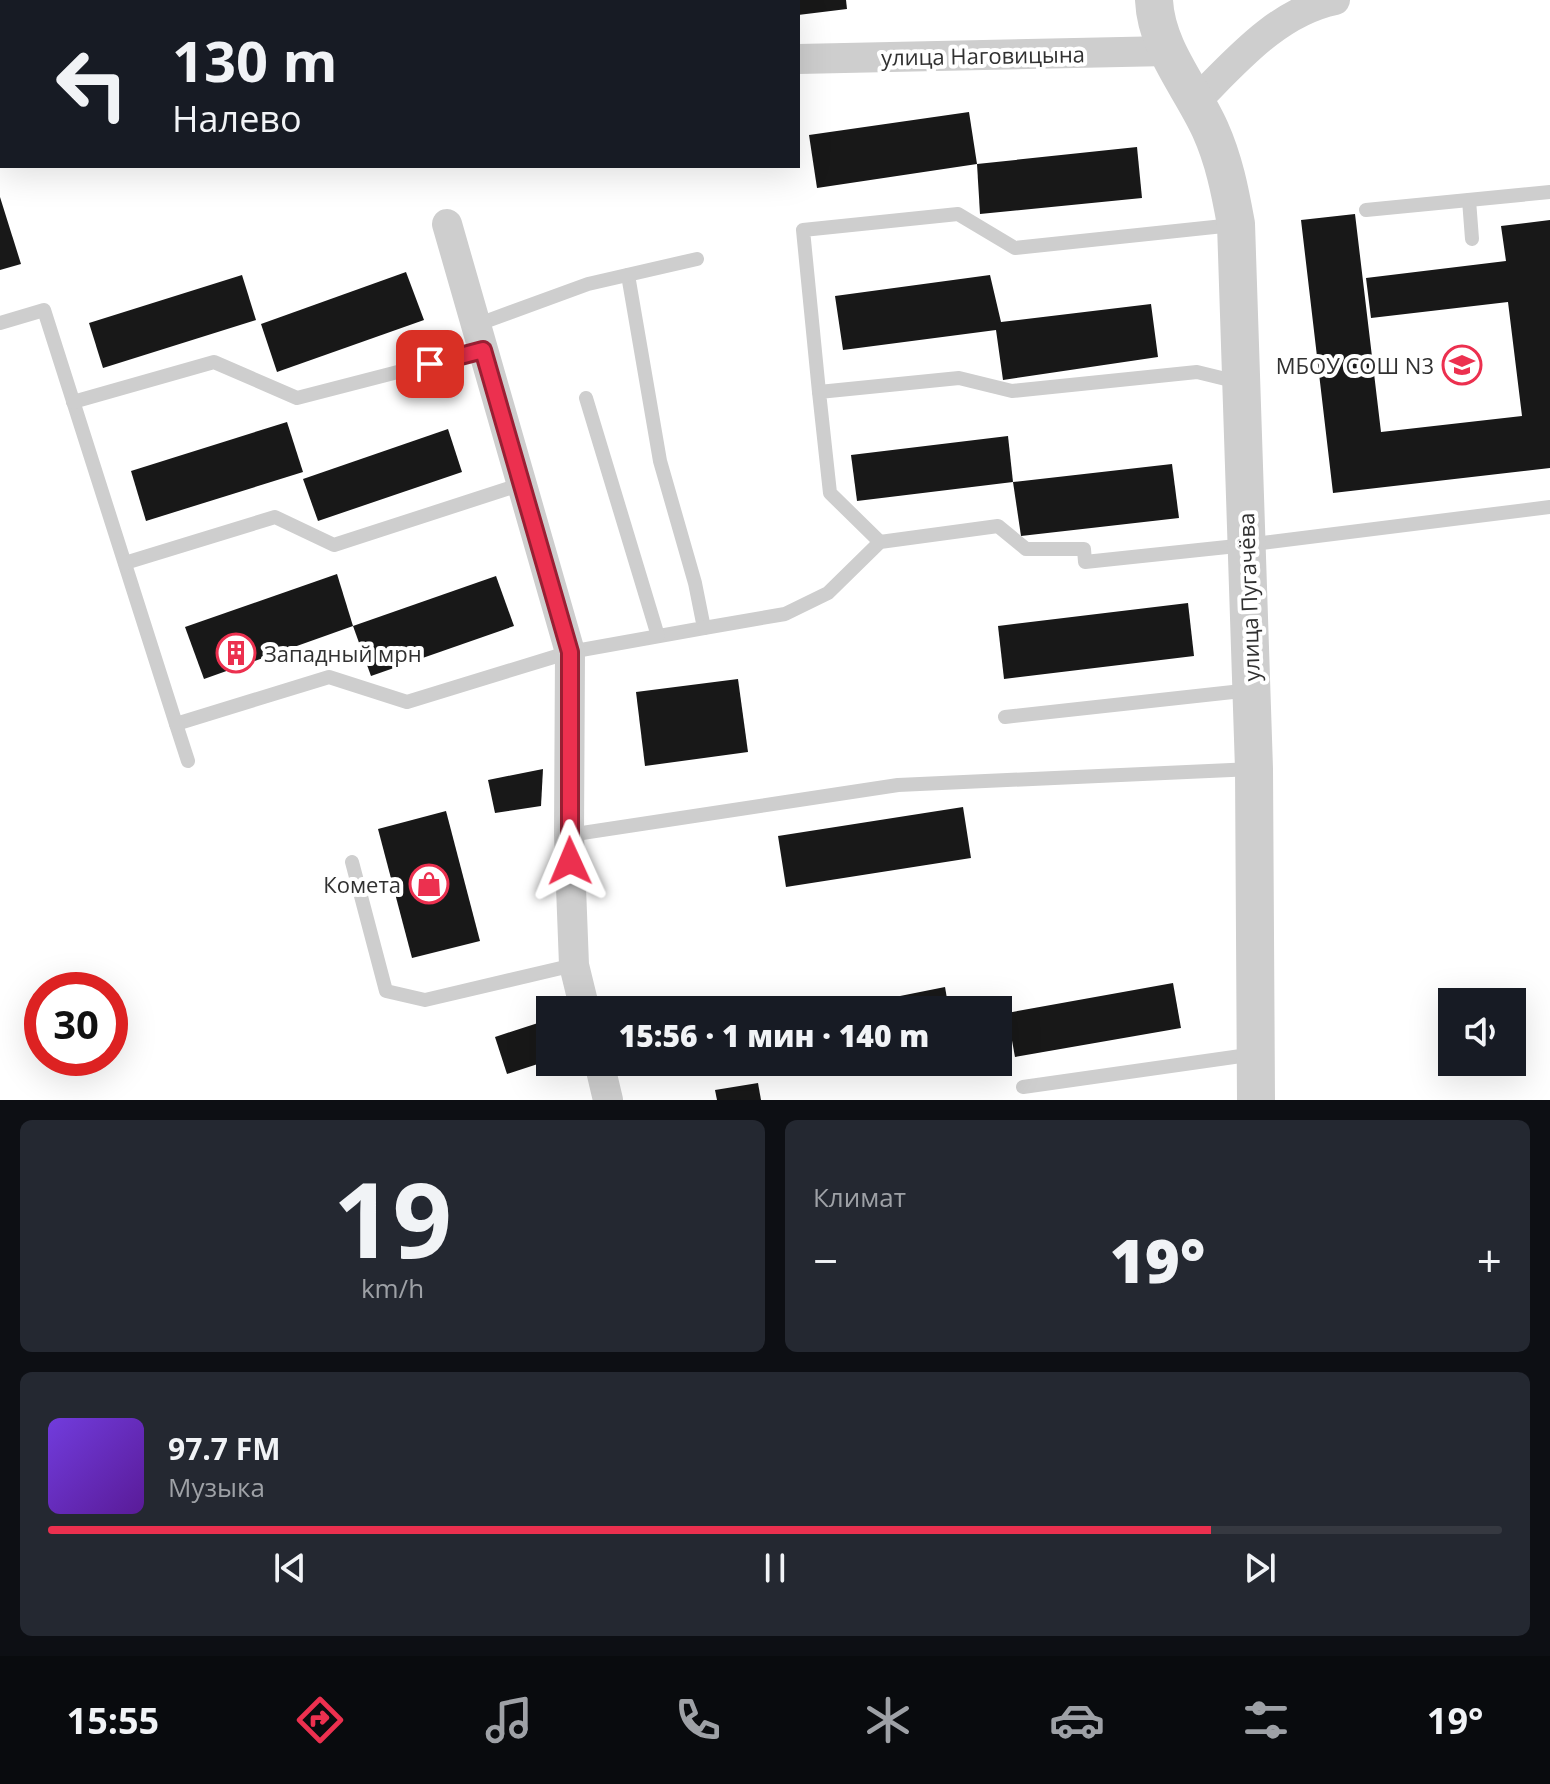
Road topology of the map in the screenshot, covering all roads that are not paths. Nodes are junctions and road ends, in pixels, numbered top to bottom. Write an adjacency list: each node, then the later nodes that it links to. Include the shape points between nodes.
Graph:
1 (1154, 0): 3 (street, улица Пугачёва)
2 (1335, 0): 5 (street, via 1284,21)
3 (1168, 51): 4 (street, улица Наговицына); 5 (street, улица Пугачёва)
4 (800, 59)
5 (1195, 102): 10 (street, улица Пугачёва, via 1228,178)
6 (1550, 192): 7 (lane)
7 (1469, 200): 8 (lane); 11 (lane)
8 (1366, 210)
9 (447, 224): 15 (street)
10 (1236, 224): 16 (street, улица Пугачёва); 17 (lane, via 1015,248 958,214 803,230)
11 (1472, 239)
12 (697, 259): 13 (lane)
13 (628, 275): 15 (lane, via 588,284); 25 (lane, via 660,461)
14 (0, 323): 19 (lane, via 44,310)
15 (480, 338): 19 (lane, via 297,398 214,362); 20 (street)
16 (1241, 383): 17 (lane, via 1197,372 1012,391 959,378); 23 (street, улица Пугачёва)
17 (819, 392): 22 (lane, via 830,493)
18 (586, 398): 26 (lane)
19 (73, 402): 24 (lane)
20 (522, 484): 24 (lane, via 334,545 275,517); 27 (street)
21 (1550, 507): 23 (lane)
22 (880, 542): 23 (lane, via 998,526 1026,549 1084,549 1085,562); 25 (lane, via 828,593 785,614)
23 (1246, 545): 28 (street, улица Пугачёва)
24 (125, 563): 30 (lane)
25 (704, 628): 26 (lane)
26 (658, 636): 27 (lane)
27 (570, 652): 30 (lane, via 407,702 329,677); 33 (street)
28 (1252, 690): 29 (lane); 32 (street, улица Пугачёва)
29 (1005, 717)
30 (176, 724): 31 (lane)
31 (188, 761)
32 (1254, 769): 33 (lane, via 898,785); 37 (street, улица Пугачёва)
33 (569, 835): 35 (street)
34 (352, 862): 35 (lane, via 386,991 425,1000)
35 (574, 965): 36 (street)
36 (582, 996)
37 (1255, 1054): 39 (lane); 41 (street, улица Пугачёва)
38 (602, 1076): 40 (street)
39 (1023, 1087)
40 (608, 1100)
41 (1256, 1100)

